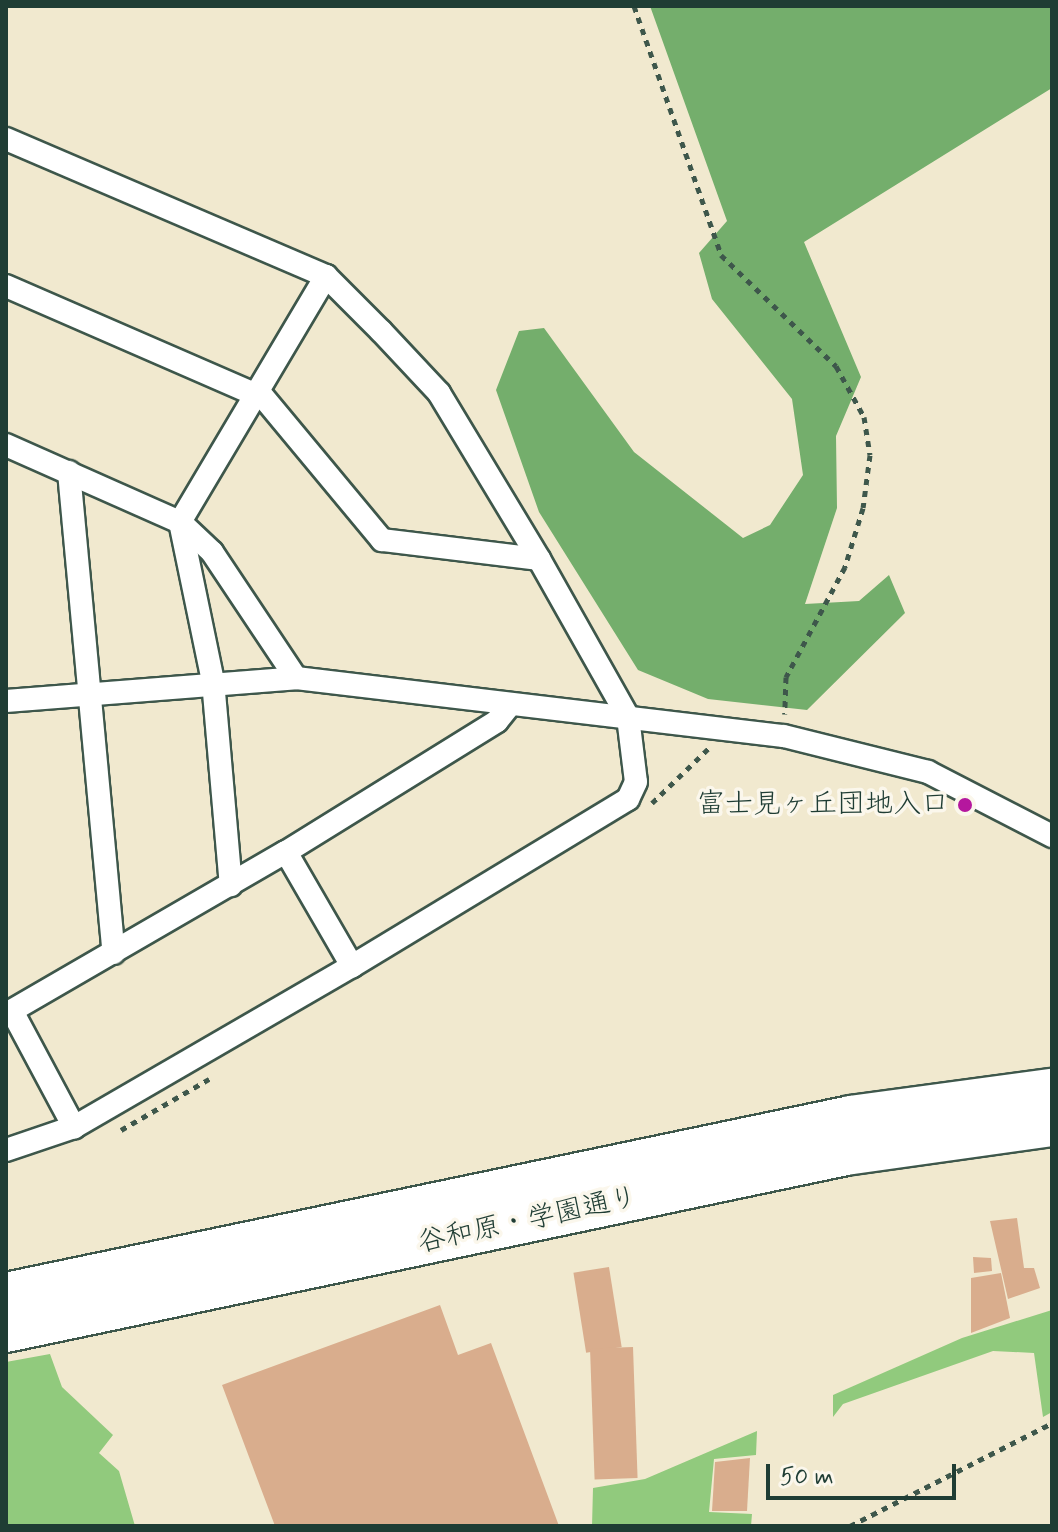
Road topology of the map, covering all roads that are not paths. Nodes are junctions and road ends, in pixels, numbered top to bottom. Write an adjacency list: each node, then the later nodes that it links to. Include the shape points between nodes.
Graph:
1 (6, 139): 2 (street)
2 (326, 276): 4 (street); 8 (street, via 439,393)
3 (6, 286): 4 (street)
4 (254, 393): 7 (street); 8 (street, via 382,540)
5 (6, 445): 6 (street)
6 (69, 472): 7 (street); 11 (street)
7 (180, 522): 9 (street, via 212,552); 10 (street)
8 (539, 559): 14 (street)
9 (296, 678): 10 (street); 13 (street)
10 (213, 681): 11 (street); 17 (street)
11 (88, 693): 12 (street); 18 (street)
12 (6, 701)
13 (510, 705): 14 (street); 16 (street, via 497,721)
14 (628, 717): 15 (street, via 784,736 928,772); 19 (street, via 636,782 628,799)
15 (1052, 836)
16 (286, 852): 17 (street); 19 (street)
17 (231, 885): 18 (street)
18 (114, 953): 20 (street)
19 (352, 966): 23 (street)
20 (9, 1012): 23 (street)
21 (1052, 1089): 25 (highway, 谷和原・学園通り, via 851,1116)
22 (1052, 1126): 26 (highway, 谷和原・学園通り, via 846,1155)
23 (74, 1127): 24 (street)
24 (6, 1150)
25 (6, 1293)
26 (6, 1332)

